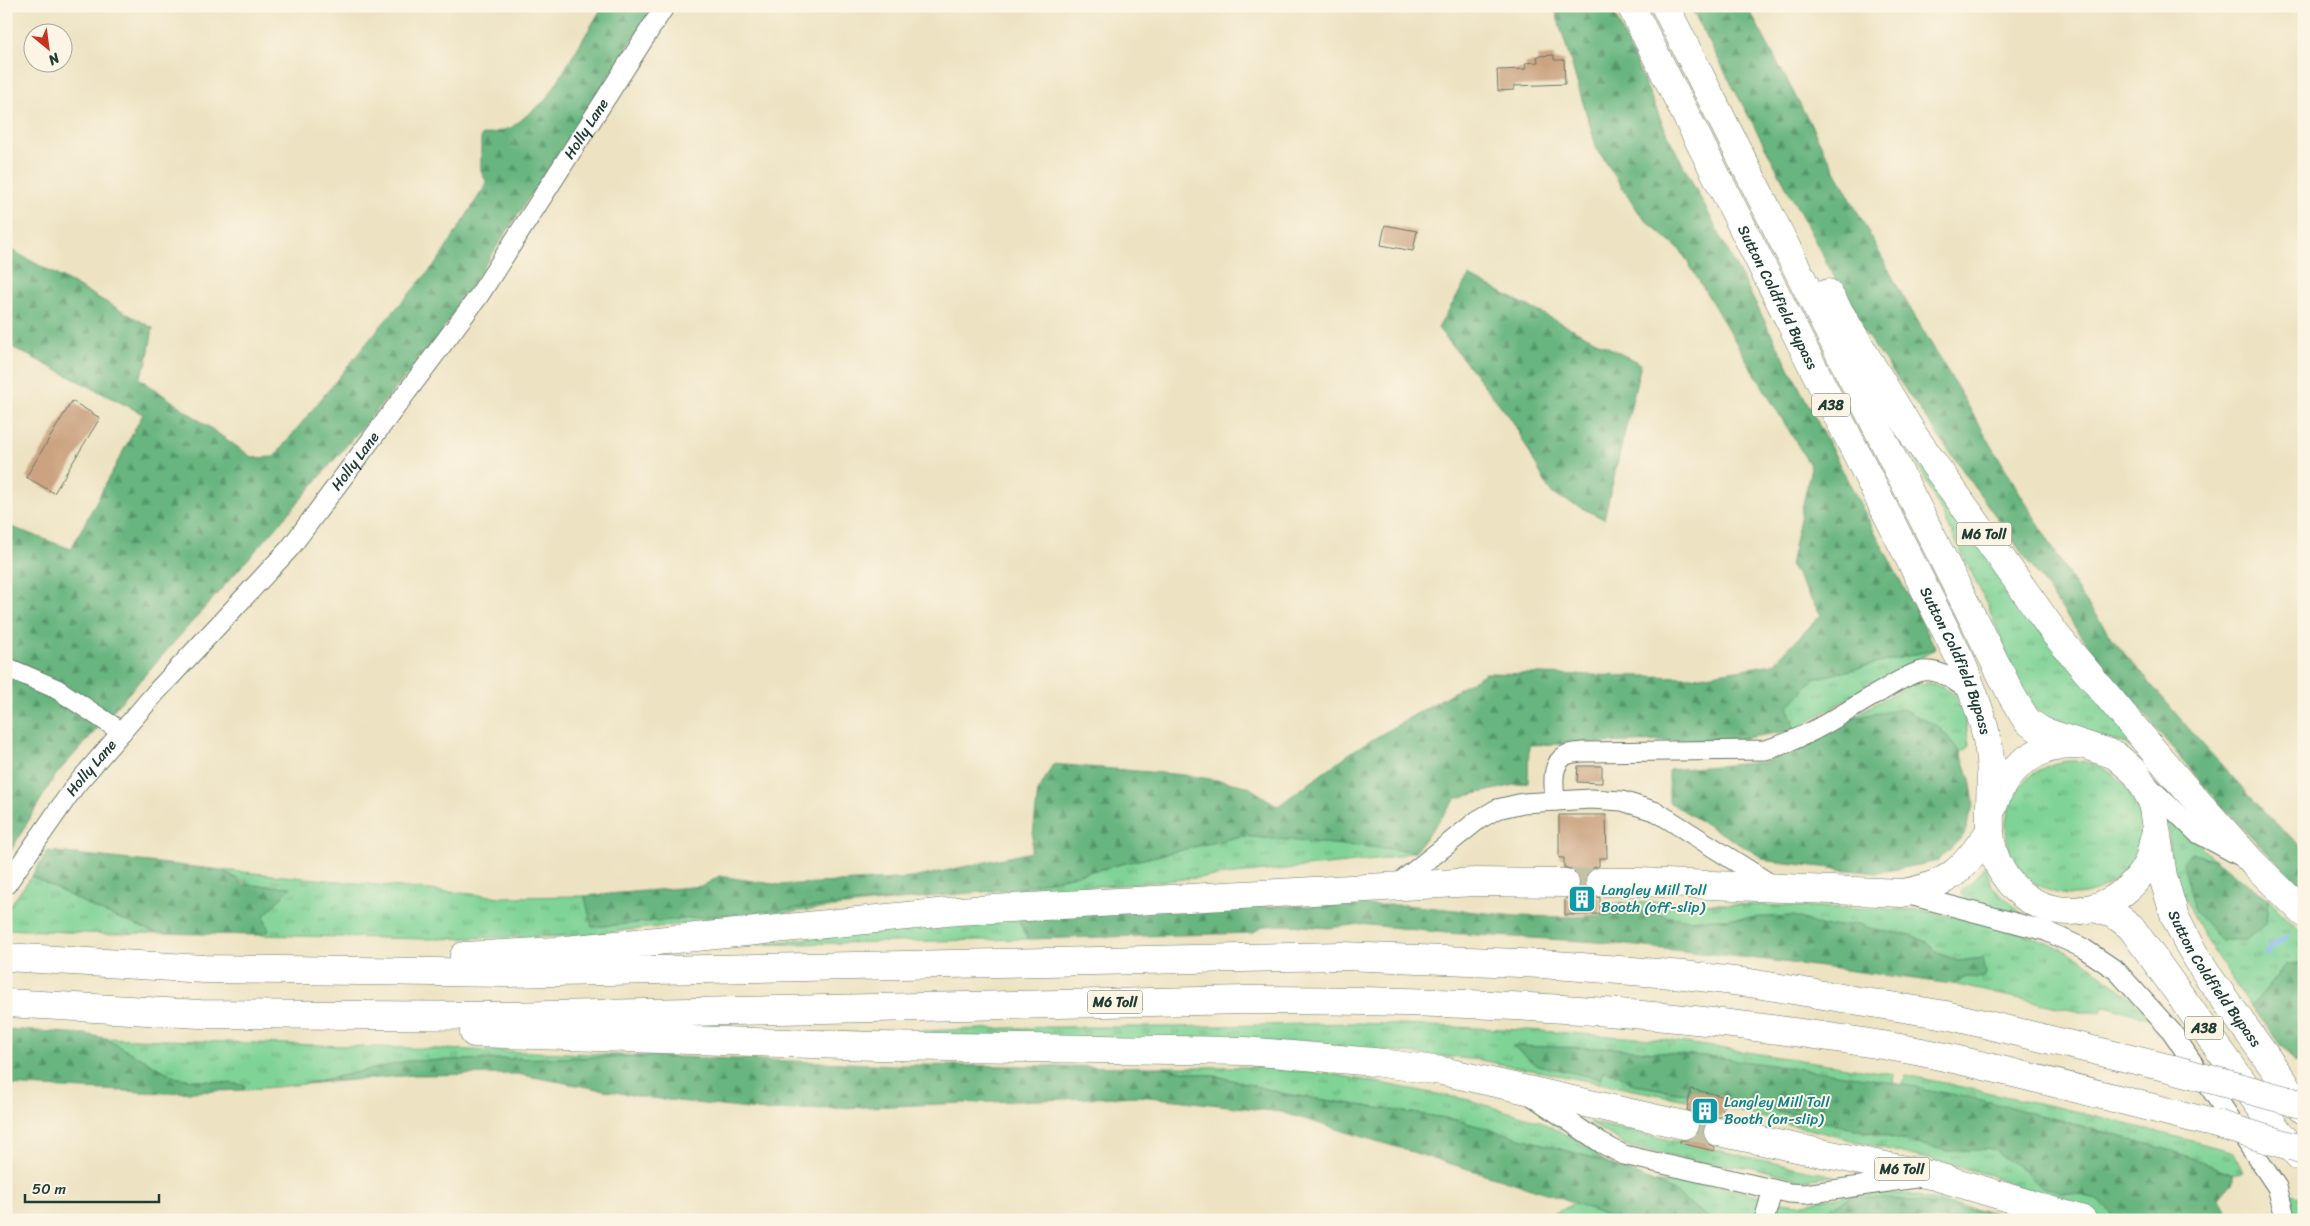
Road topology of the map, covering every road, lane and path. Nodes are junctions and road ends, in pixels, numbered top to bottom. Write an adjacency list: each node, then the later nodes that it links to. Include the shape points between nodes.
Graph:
1 (666, 6): 7 (street, Holly Lane, via 478,297 290,548)
2 (1631, 6): 6 (highway, Sutton Coldfield Bypass / A38, via 1961,661)
3 (1665, 6): 4 (highway, Sutton Coldfield Bypass / A38)
4 (1720, 114): 8 (highway, Sutton Coldfield Bypass / A38, via 2012,696 2027,720 2042,732); 13 (highway, M6 Toll, via 1920,444 2056,635)
5 (6, 667): 7 (street, via 57,690)
6 (1974, 695): 10 (street, via 1955,680 1936,672 1922,671 1792,743 1766,750 1582,752 1566,755 1557,764 1554,775); 11 (highway, Sutton Coldfield Bypass / A38, via 1990,758)
7 (122, 732): 16 (street, Holly Lane, via 75,786)
8 (2089, 746): 9 (highway, Sutton Coldfield Bypass / A38, via 2115,756); 11 (highway, Sutton Coldfield Bypass / A38, via 2066,744 2051,747 2017,766 2002,784)
9 (2137, 774): 12 (highway, Sutton Coldfield Bypass / A38, via 2152,801); 13 (street, via 2197,833)
10 (1555, 801): 17 (street, via 1497,809 1478,820); 18 (street, via 1622,800 1657,812)
11 (1991, 823): 19 (highway, via 1963,868 1931,887); 20 (highway, Sutton Coldfield Bypass / A38, via 1994,853 2002,872 2025,898 2057,911 2076,912)
12 (2156, 833): 20 (highway, Sutton Coldfield Bypass / A38, via 2147,864 2130,887); 28 (highway, Sutton Coldfield Bypass / A38, via 2163,877 2175,917 2189,945)
13 (2253, 863): 21 (highway, M6 Toll)
14 (1600, 882): 18 (highway)
15 (1564, 883): 17 (highway, via 1475,882)
16 (6, 885)
17 (1393, 888): 23 (highway, via 1212,895 957,911 556,951)
18 (1777, 888): 19 (highway)
19 (1902, 893): 37 (street, via 2046,931 2083,948 2117,971 2172,1032 2277,1187 2284,1213)
20 (2094, 908): 32 (highway, Sutton Coldfield Bypass / A38, via 2114,914 2131,927 2277,1130)
21 (2304, 914)
22 (6, 957): 23 (highway)
23 (204, 969): 27 (highway, bridge, via 507,973 1343,956 1444,959 1684,975 1946,1015 2174,1068)
24 (6, 1003): 25 (highway, M6 Toll)
25 (200, 1014): 26 (highway, M6 Toll, via 519,1036 876,1046 1246,1051 1374,1062); 31 (highway, M6 Toll, bridge, via 525,1016 1246,1000 1535,1005 1726,1023 1921,1052 2213,1123)
26 (1520, 1088): 29 (highway, M6 Toll); 34 (street, via 1600,1143 1624,1155)
27 (2304, 1106)
28 (2304, 1110)
29 (1684, 1125)
30 (1718, 1132): 33 (highway, M6 Toll)
31 (2304, 1150)
32 (2304, 1162)
33 (1935, 1176): 34 (street, via 1805,1194); 36 (highway, M6 Toll)
34 (1773, 1189): 35 (street)
35 (1764, 1220)
36 (2083, 1220)
37 (2282, 1220)

